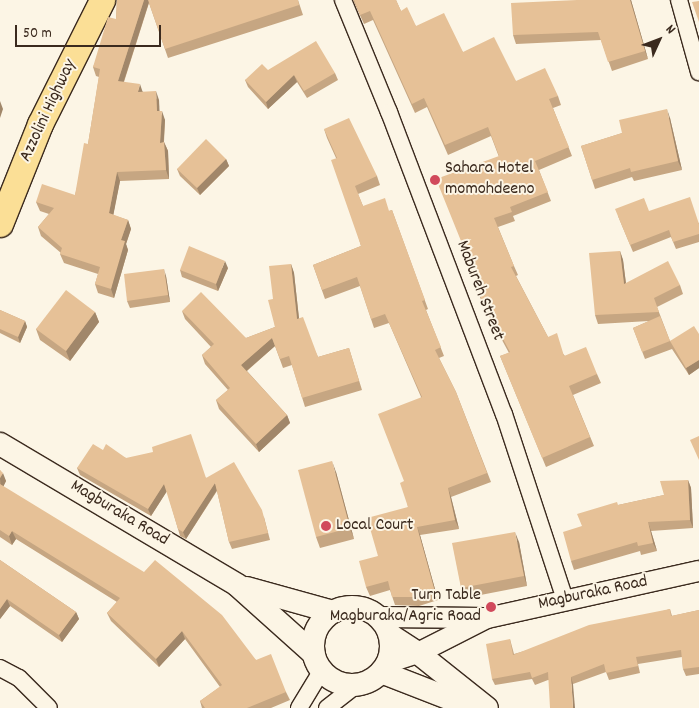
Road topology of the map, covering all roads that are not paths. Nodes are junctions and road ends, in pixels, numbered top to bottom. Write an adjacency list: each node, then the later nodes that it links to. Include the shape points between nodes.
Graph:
1 (102, 0): 5 (main road, Azzolini Highway, via 40,124)
2 (343, 0): 9 (street, Mabureh Street, via 504,414)
3 (679, 0): 4 (street)
4 (699, 72)
5 (0, 224)
6 (0, 444): 8 (main road, Magburaka Road)
7 (699, 571): 9 (street, Magburaka Road)
8 (237, 585): 10 (main road, Magburaka Road); 14 (main road, Magburaka Road)
9 (565, 600): 11 (street, Magburaka Road)
10 (333, 612): 12 (main road, via 357,607); 14 (main road, via 316,630)
11 (486, 618): 12 (street, Magburaka Road); 13 (street, Magburaka Road)
12 (384, 626): 13 (main road); 16 (main road)
13 (418, 653): 16 (street, Magburaka Road); 22 (main road)
14 (318, 662): 17 (main road, via 344,684); 19 (street)
15 (0, 668): 18 (street, via 18,678)
16 (384, 668): 17 (main road); 21 (main road)
17 (358, 684): 20 (street)
18 (49, 708)
19 (299, 708)
20 (327, 708)
21 (474, 708)
22 (487, 708)

